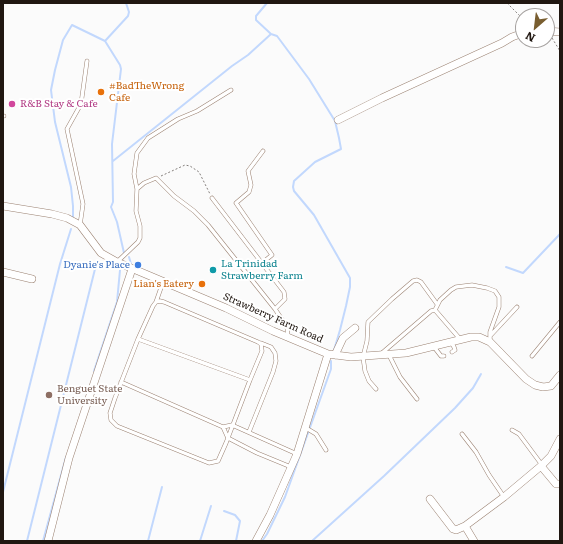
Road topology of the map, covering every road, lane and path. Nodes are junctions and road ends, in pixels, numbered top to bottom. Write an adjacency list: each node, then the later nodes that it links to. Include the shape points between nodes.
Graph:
1 (506, 3): 2 (path)
2 (515, 11)
3 (515, 36): 6 (street)
4 (87, 61): 12 (lane, via 80,104 67,129 83,204)
5 (231, 90): 9 (lane, via 148,138 137,153 134,174)
6 (338, 120)
7 (263, 151): 14 (lane, via 248,171 251,185 249,192 236,203 272,256)
8 (156, 178): 9 (lane); 10 (path, via 185,165 190,166 199,172); 22 (lane, via 199,216)
9 (138, 189): 13 (lane, via 136,211 140,238)
10 (212, 198): 14 (lane)
11 (3, 206): 12 (street, Strawberry Farm Road, via 52,214)
12 (80, 225): 13 (street, Strawberry Farm Road, via 101,253)
13 (117, 262): 15 (street, Strawberry Farm Road)
14 (262, 263): 22 (lane, via 284,292 284,301)
15 (132, 269): 18 (street, Strawberry Farm Road); 61 (street, via 69,458)
16 (3, 272): 17 (street)
17 (32, 279)
18 (163, 282): 19 (lane); 26 (street, Strawberry Farm Road)
19 (156, 302): 28 (lane); 30 (lane, via 164,302)
20 (437, 304): 23 (lane); 27 (lane, via 456,287 472,285 495,291 499,297 499,307 492,323); 39 (lane, via 421,282 413,281 368,322)
21 (517, 307): 27 (lane)
22 (275, 309): 26 (lane, via 287,327)
23 (435, 310): 29 (lane); 36 (lane)
24 (560, 322): 38 (lane)
25 (355, 328): 34 (street, via 343,338)
26 (288, 337): 34 (street, Strawberry Farm Road)
27 (490, 339): 29 (street, Strawberry Farm Road, via 471,337); 40 (street, via 535,385 551,386)
28 (138, 340): 41 (lane); 42 (lane)
29 (460, 340): 31 (street, Strawberry Farm Road)
30 (258, 342): 41 (lane, via 262,351); 49 (lane, via 271,347 276,353 276,361)
31 (451, 342): 32 (street, Strawberry Farm Road); 33 (lane, via 455,350)
32 (434, 347): 35 (street, Strawberry Farm Road); 37 (lane, via 441,356)
33 (452, 352)
34 (332, 354): 39 (street, Strawberry Farm Road); 47 (street)
35 (389, 354): 36 (street, Strawberry Farm Road); 44 (lane, via 400,377)
36 (380, 355): 39 (street, Strawberry Farm Road)
37 (444, 356)
38 (532, 356)
39 (363, 357): 43 (lane, via 369,381)
40 (560, 375)
41 (250, 380): 45 (lane)
42 (121, 382): 46 (lane); 51 (lane, via 110,413 111,420 117,426 209,463 218,461)
43 (376, 389)
44 (418, 399)
45 (232, 425): 46 (lane); 49 (lane); 51 (lane)
46 (223, 427): 51 (lane)
47 (308, 429): 53 (lane, via 316,434); 54 (street)
48 (512, 430): 55 (lane, via 519,434)
49 (249, 432): 54 (lane)
50 (462, 434): 58 (lane)
51 (228, 438): 56 (lane)
52 (560, 440): 55 (street, via 551,456)
53 (326, 450)
54 (297, 454): 56 (street)
55 (542, 465): 57 (street, via 556,484); 58 (street)
56 (291, 467): 62 (street)
57 (560, 484)
58 (504, 497): 60 (street)
59 (430, 499): 60 (street, via 453,529)
60 (465, 526): 63 (street)
61 (48, 541)
62 (256, 541)
63 (474, 541)

